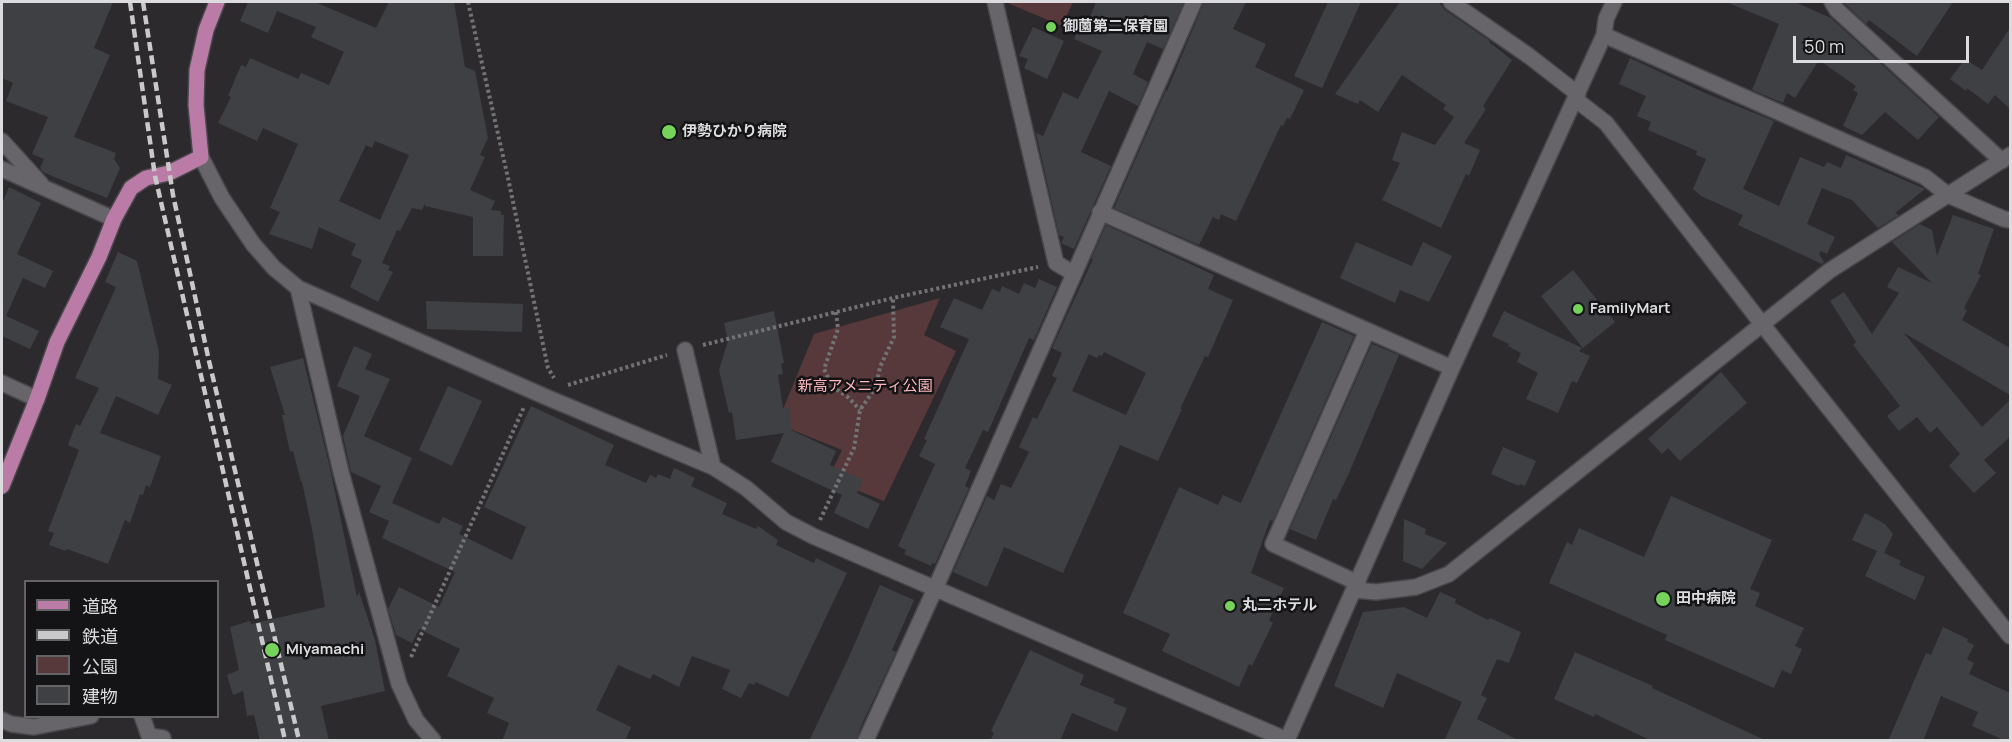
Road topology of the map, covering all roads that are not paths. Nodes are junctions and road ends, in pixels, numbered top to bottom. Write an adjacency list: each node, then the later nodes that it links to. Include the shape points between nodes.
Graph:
1 (217, 2): 10 (main road, via 197,70)
2 (996, 2): 18 (street, via 1056,263)
3 (1194, 2): 15 (street)
4 (1614, 2): 7 (street)
5 (1832, 2): 11 (street)
6 (1456, 3): 8 (street)
7 (1604, 35): 8 (street); 14 (street, via 1925,177)
8 (1576, 96): 20 (street, via 1606,123); 23 (street)
9 (2, 141): 13 (street)
10 (201, 157): 16 (main road, via 146,178 131,188); 19 (street, via 222,198 253,244)
11 (2006, 158): 14 (street)
12 (2, 169): 13 (street)
13 (45, 189): 16 (street)
14 (1948, 195): 17 (street); 20 (street, via 1829,271)
15 (1100, 212): 18 (street); 21 (street)
16 (114, 219): 25 (main road, via 57,342)
17 (2010, 220)
18 (1073, 273): 29 (street)
19 (298, 288): 26 (street); 36 (street, via 341,471 399,684 416,720)
20 (1762, 324): 28 (street, via 1449,574 1416,587 1376,592); 30 (street)
21 (1367, 331): 23 (street); 28 (street, via 1273,544)
22 (685, 350): 26 (street)
23 (1452, 368): 28 (street)
24 (2, 383): 25 (street)
25 (37, 399): 27 (main road)
26 (714, 467): 29 (street, via 747,488 786,522)
27 (2, 486)
28 (1357, 586): 35 (street)
29 (935, 589): 35 (street); 37 (street)
30 (2010, 636)
31 (85, 718): 33 (street, via 34,727)
32 (142, 718): 34 (street)
33 (2, 720)
34 (153, 739)
35 (1287, 740)
36 (433, 741)
37 (866, 741)

